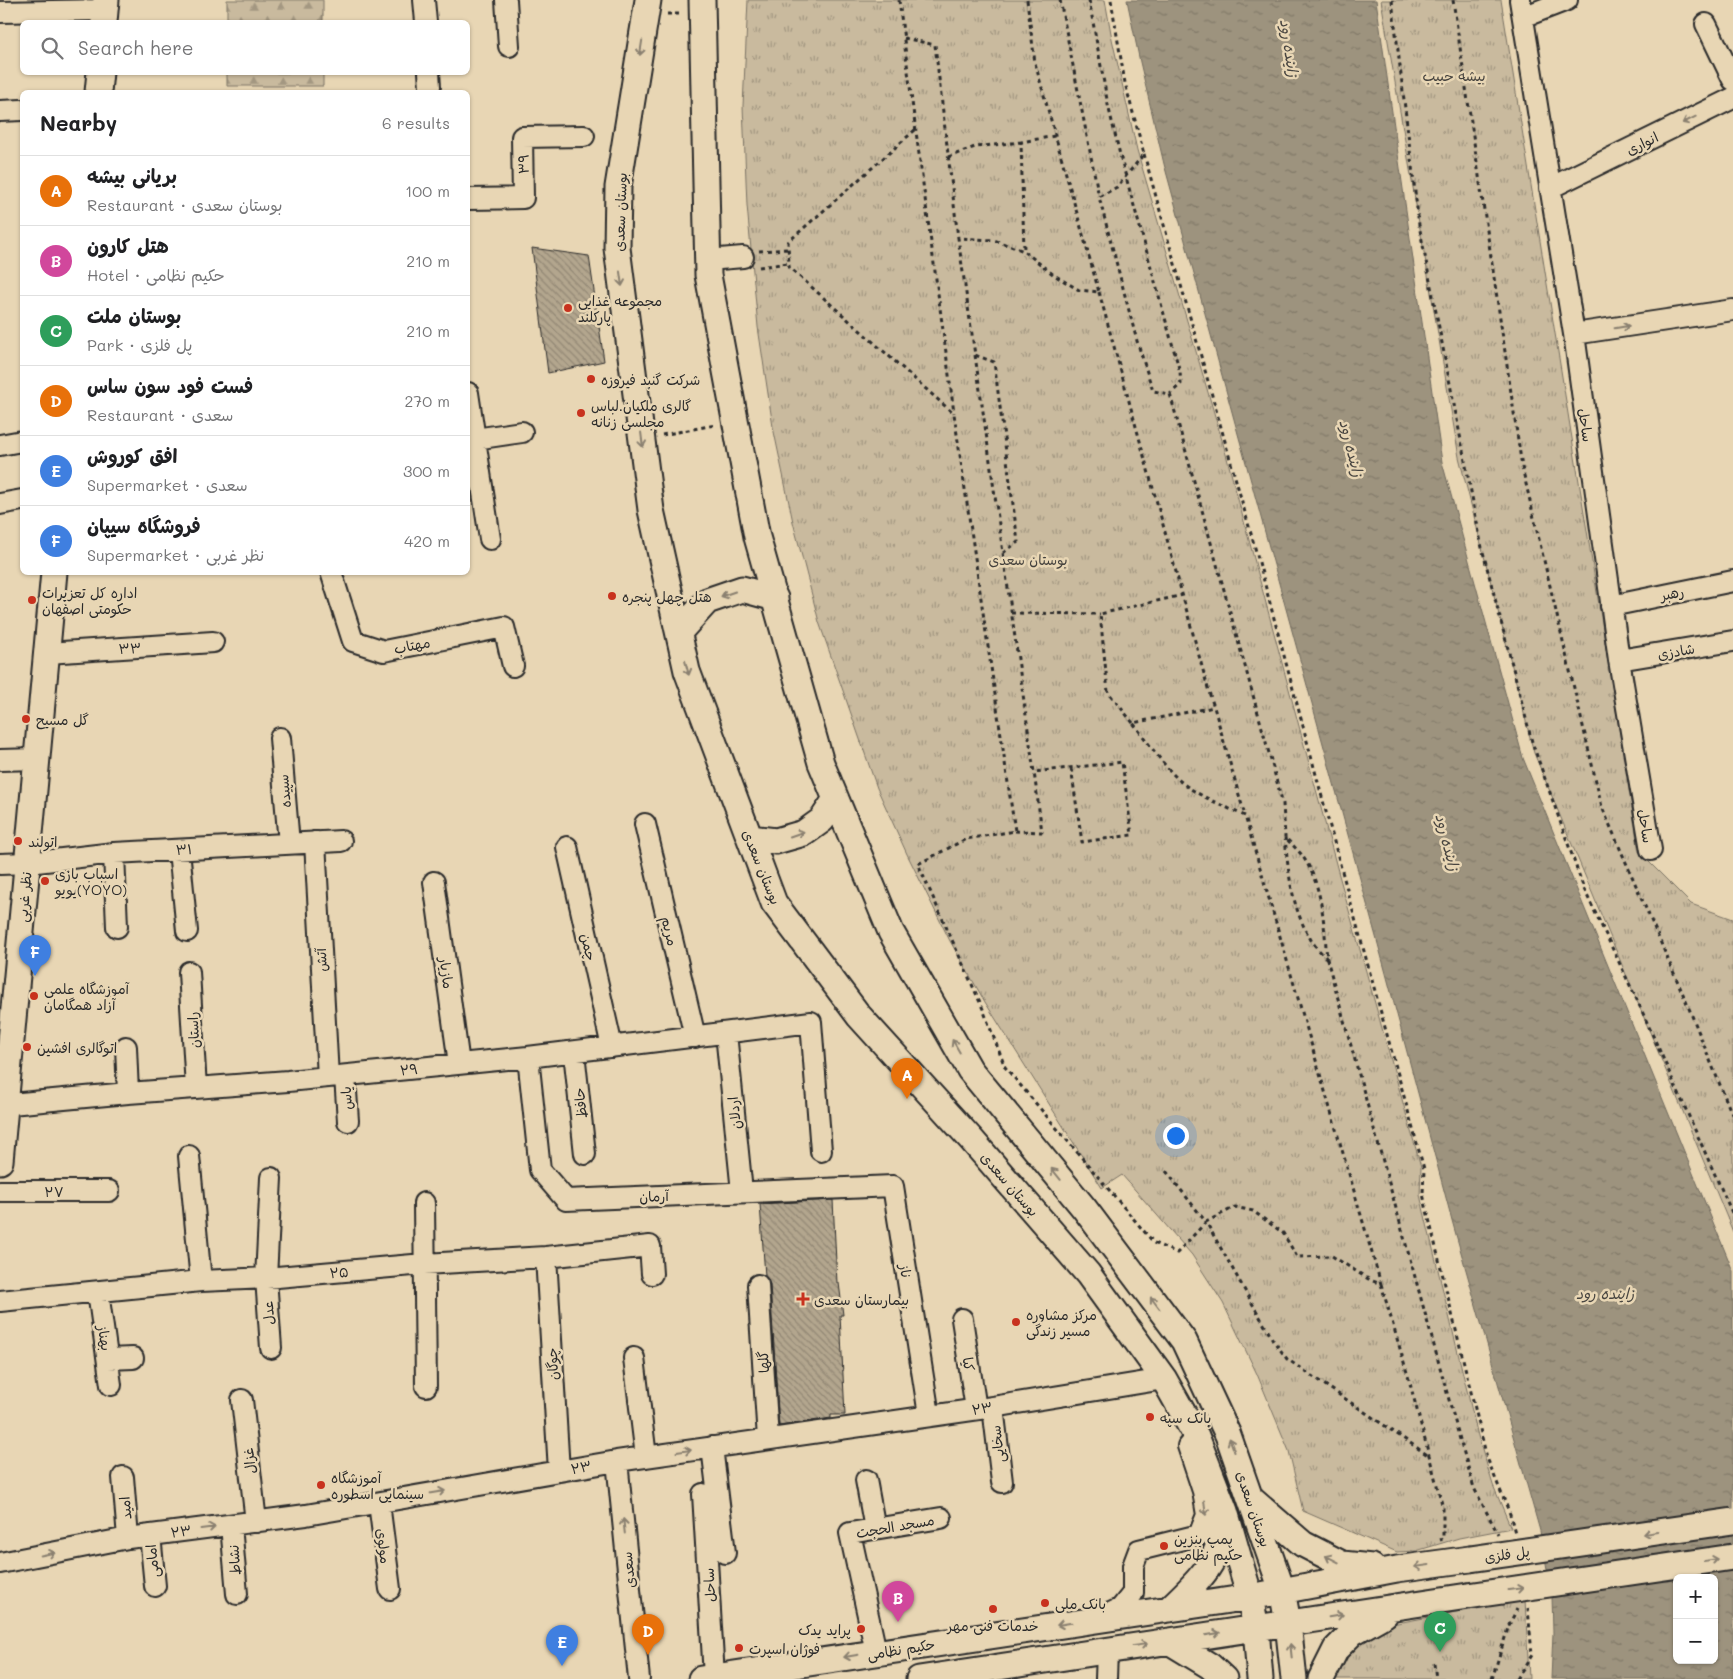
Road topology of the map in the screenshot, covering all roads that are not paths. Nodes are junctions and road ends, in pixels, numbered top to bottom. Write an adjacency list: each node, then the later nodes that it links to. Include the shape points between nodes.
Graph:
1 (424, 0): 9 (street)
2 (506, 0): 11 (street)
3 (1567, 0): 6 (street)
4 (647, 7): 38 (main road, بوستان سعدی, one-way to 38, via 618,188 617,248 651,510)
5 (702, 7): 22 (main road, بوستان سعدی)
6 (1522, 9): 19 (street, ساحل)
7 (105, 11): 8 (street)
8 (0, 12)
9 (426, 20)
10 (1706, 24): 13 (street)
11 (509, 46)
12 (100, 75): 14 (main road)
13 (1733, 80)
14 (98, 90)
15 (1733, 98): 19 (street, انواری, one-way to 19)
16 (20, 110): 17 (street)
17 (0, 111)
18 (584, 136): 20 (street, ۳۹, via 522,137 523,198)
19 (1550, 188): 24 (street, ساحل)
20 (470, 199)
21 (749, 259): 22 (street)
22 (708, 260): 36 (main road, بوستان سعدی, via 708,275 757,537)
23 (1733, 310): 24 (street, one-way to 23)
24 (1574, 334): 37 (street, ساحل)
25 (470, 424): 27 (street)
26 (522, 432): 27 (street)
27 (471, 440): 32 (street)
28 (20, 441): 29 (street)
29 (0, 444)
30 (20, 500): 31 (street)
31 (0, 504)
32 (490, 539)
33 (54, 575): 41 (main road, نظر غربی)
34 (333, 575): 43 (street, مهتاب, via 353,641 384,651 504,627)
35 (1733, 581): 37 (street, رهبر)
36 (774, 598): 38 (main road, one-way to 38, via 742,590 707,601); 47 (main road, بوستان سعدی, via 821,763)
37 (1611, 606): 42 (street, ساحل)
38 (679, 632): 49 (main road, بوستان سعدی, one-way to 49, via 687,671)
39 (1733, 641): 42 (street, شادزی)
40 (213, 642): 41 (street, ۳۳)
41 (47, 653): 45 (main road, نظر غربی)
42 (1619, 660): 55 (street, ساحل)
43 (513, 666)
44 (280, 738): 52 (street, سپیده)
45 (37, 759): 46 (street); 57 (main road, نظر غربی)
46 (0, 760)
47 (836, 799): 49 (main road, one-way to 47, via 776,841 804,833 822,820); 113 (main road, بوستان سعدی, one-way to 47, via 1228,1435 1184,1341 1084,1208 970,1070 891,932)
48 (645, 824): 64 (street, مریم)
49 (750, 838): 100 (main road, بوستان سعدی, via 774,903 859,1016 1088,1274)
50 (341, 841): 51 (street, ۳۱)
51 (315, 842): 52 (street, ۳۱); 70 (street, آتش)
52 (289, 844): 54 (street, ۳۱)
53 (567, 846): 66 (street, چمن)
54 (179, 850): 56 (street, ۳۱); 61 (street)
55 (1651, 850)
56 (114, 853): 57 (street, ۳۱); 60 (street)
57 (28, 863): 58 (street, ۳۱); 73 (main road, نظر غربی)
58 (0, 864)
59 (434, 882): 69 (street, مازیار)
60 (118, 927)
61 (186, 931)
62 (190, 972): 71 (street, راستان)
63 (726, 1033): 64 (street, ۲۹); 75 (street, ۲۹, via 811,1022); 83 (street, اردلان)
64 (695, 1037): 66 (street, ۲۹)
65 (126, 1047): 72 (street)
66 (612, 1047): 67 (street, ۲۹)
67 (574, 1052): 68 (street, ۲۹); 76 (street, حافظ)
68 (528, 1057): 69 (street, ۲۹); 83 (street, آرمان, via 540,1170 566,1200)
69 (459, 1064): 70 (street, ۲۹)
70 (336, 1076): 71 (street, ۲۹); 74 (street, یاس)
71 (196, 1088): 72 (street, ۲۹)
72 (128, 1093): 73 (street, ۲۹)
73 (3, 1105): 78 (main road, نظر غربی)
74 (348, 1121)
75 (821, 1151)
76 (585, 1154)
77 (189, 1156): 89 (street)
78 (0, 1161)
79 (271, 1178): 88 (street, عدل)
80 (893, 1186): 83 (street, آرمان); 103 (street, ناز)
81 (0, 1191): 82 (street, ۲۷)
82 (109, 1191)
83 (742, 1192)
84 (424, 1203): 86 (street)
85 (546, 1257): 86 (street, ۲۵); 87 (street, ۲۵, via 650,1246); 108 (street, چوگان)
86 (424, 1264): 88 (street, ۲۵); 99 (street)
87 (652, 1274)
88 (266, 1278): 89 (street, ۲۵); 94 (street, عدل)
89 (201, 1281): 91 (street, ۲۵)
90 (758, 1285): 104 (street, گلها)
91 (98, 1292): 92 (street, ۲۵); 97 (street, بهناز)
92 (0, 1301)
93 (962, 1319): 102 (street, کیا)
94 (271, 1348)
95 (132, 1358): 97 (street)
96 (634, 1358): 106 (street)
97 (108, 1359): 98 (street, بهناز)
98 (111, 1385)
99 (426, 1386)
100 (1167, 1387): 102 (street, ۲۳); 115 (main road, بوستان سعدی, via 1196,1436); 134 (street, one-way to 134, via 1203,1491 1207,1515 1199,1535 1140,1550 1133,1566 1133,1593 1121,1608)
101 (242, 1400): 118 (street, غزال)
102 (984, 1408): 103 (street, ۲۳); 111 (street, سخایی)
103 (928, 1415): 104 (street, ۲۳)
104 (768, 1439): 105 (street, ۲۳)
105 (712, 1447): 106 (street, ۲۳, one-way to 105); 123 (street)
106 (646, 1457): 107 (street, ۲۳)
107 (617, 1461): 108 (street, ۲۳); 141 (street, سعدی, one-way to 107)
108 (559, 1471): 114 (street, ۲۳, one-way to 108)
109 (123, 1477): 122 (street, امید)
110 (866, 1480): 120 (street)
111 (1002, 1482)
112 (703, 1494): 140 (street, ساحل)
113 (1251, 1499): 126 (main road, one-way to 113, via 1342,1564 1303,1544); 129 (main road, بوستان سعدی)
114 (379, 1503): 118 (street, ۲۳); 128 (street, مولوی)
115 (1225, 1511): 131 (main road, بوستان سعدی); 133 (main road, via 1223,1534 1214,1559 1194,1586)
116 (941, 1518): 120 (street, مسجد الحجت)
117 (1733, 1521): 126 (main road, پل فلزی, one-way to 126, bridge)
118 (256, 1522): 119 (street, ۲۳)
119 (232, 1525): 121 (street, ۲۳, one-way to 119); 130 (street, نشاط)
120 (875, 1529): 139 (street, مسجد الحجت, via 850,1533)
121 (150, 1535): 122 (street, ۲۳); 127 (street, امامی)
122 (128, 1538): 125 (street, ۲۳, one-way to 122)
123 (725, 1552)
124 (1733, 1557): 132 (main road, one-way to 124, bridge)
125 (0, 1563)
126 (1397, 1570): 129 (main road, پل فلزی)
127 (155, 1586)
128 (390, 1589)
129 (1282, 1590): 131 (main road, پل فلزی); 135 (main road, بوستان سعدی)
130 (237, 1594)
131 (1250, 1597): 133 (main road, حکیم نظامی); 136 (main road, بوستان سعدی)
132 (1399, 1606): 135 (main road, one-way to 132); 147 (main road, via 1353,1632 1336,1649)
133 (1169, 1609): 134 (main road, حکیم نظامی)
134 (1099, 1618): 139 (main road, حکیم نظامی, one-way to 139)
135 (1288, 1624): 136 (main road); 146 (main road, بوستان سعدی, one-way to 135)
136 (1256, 1628): 137 (main road, one-way to 136); 145 (main road, بوستان سعدی)
137 (1169, 1641): 138 (main road, one-way to 137); 144 (main road, via 1210,1666)
138 (1107, 1650): 142 (main road); 143 (street)
139 (876, 1652): 140 (main road, حکیم نظامی, one-way to 140)
140 (707, 1678)
141 (639, 1679)
142 (924, 1679)
143 (1106, 1679)
144 (1224, 1679)
145 (1260, 1679)
146 (1294, 1679)
147 (1321, 1679)

